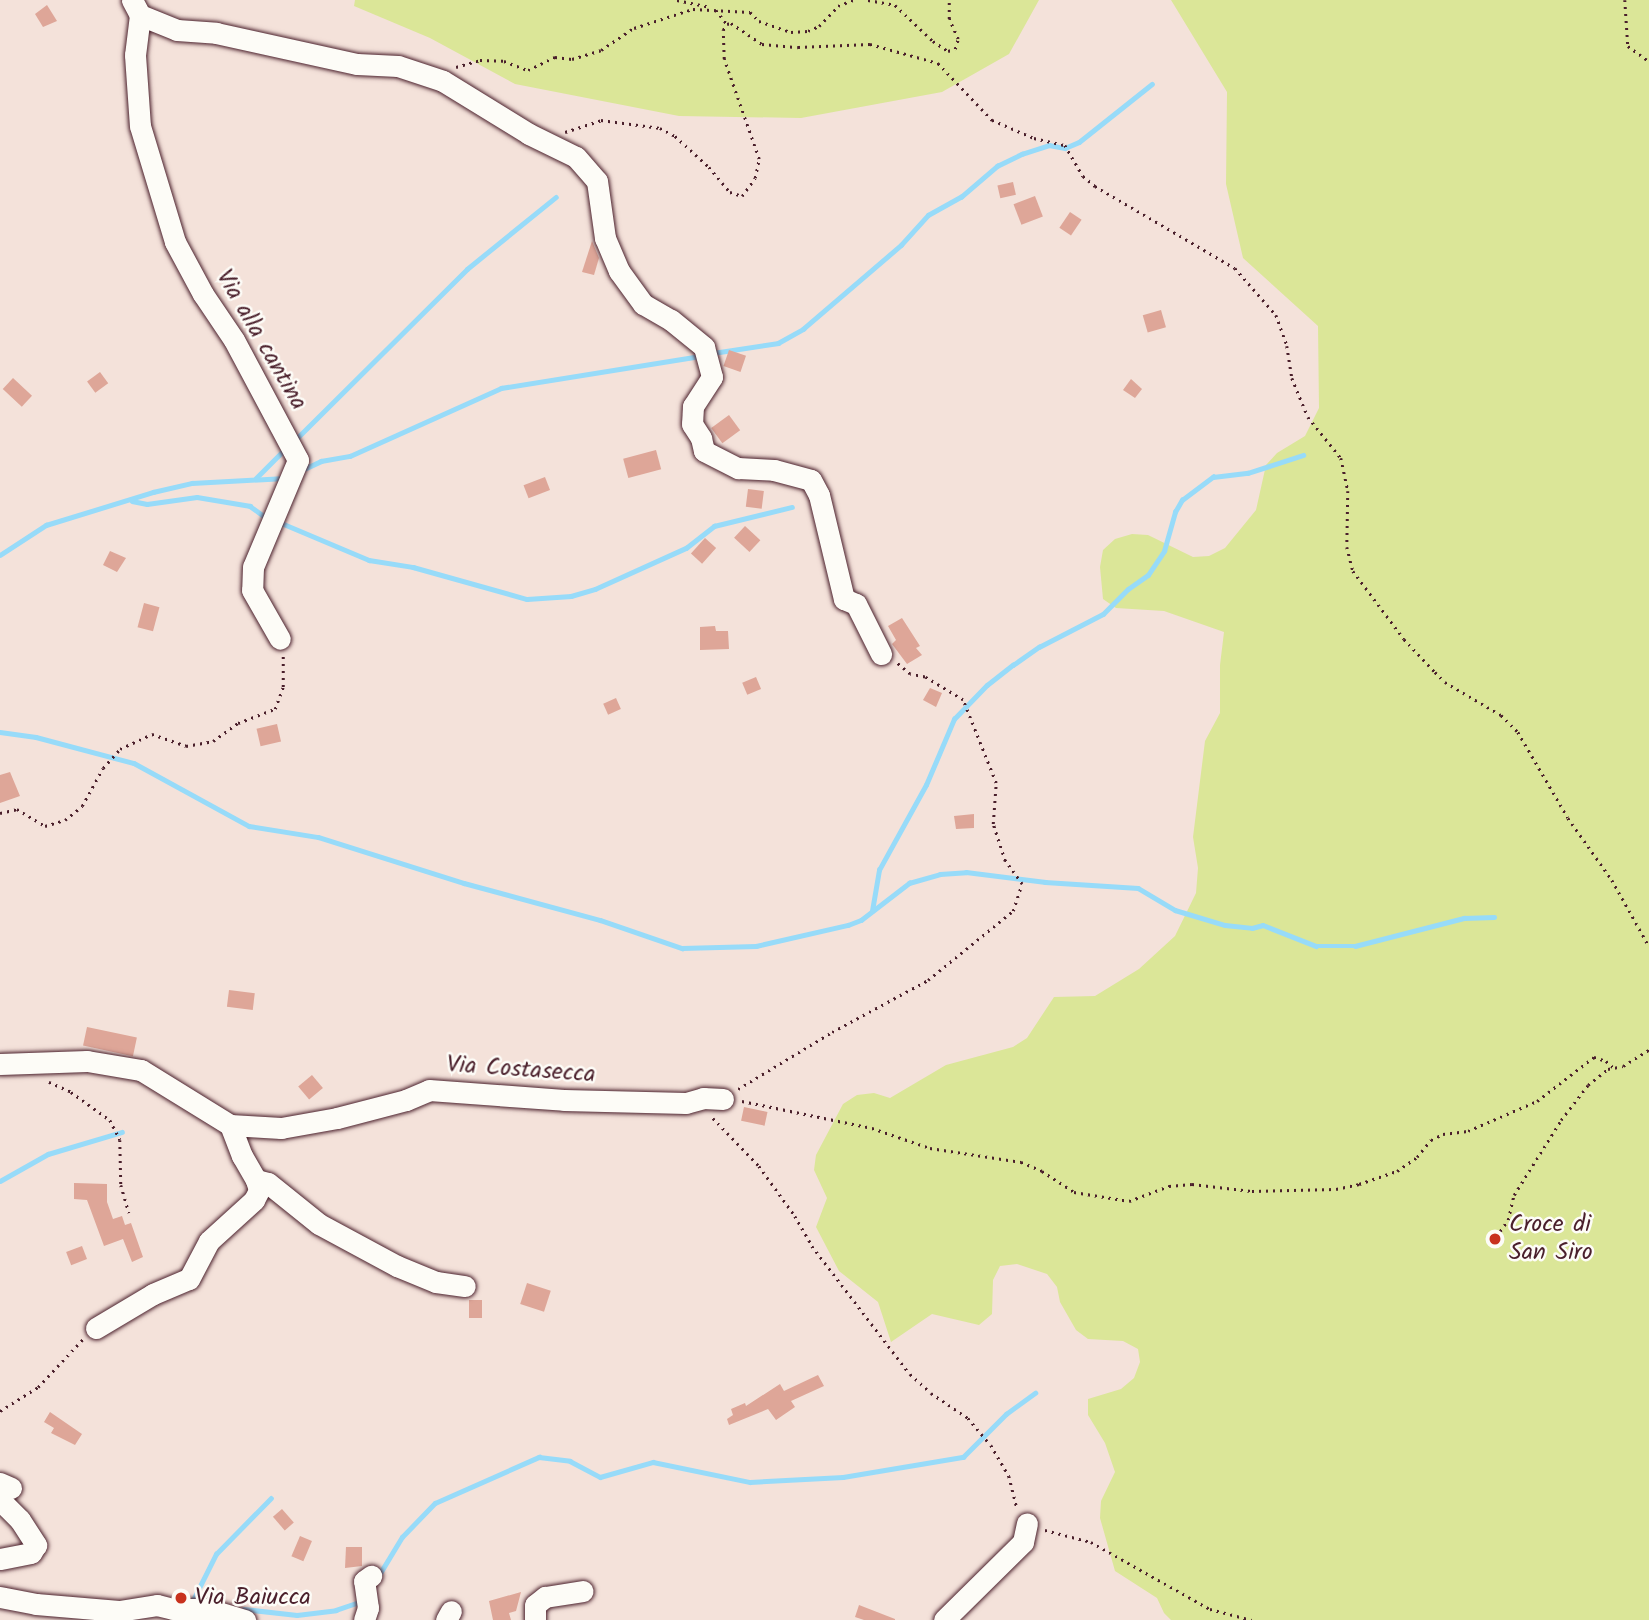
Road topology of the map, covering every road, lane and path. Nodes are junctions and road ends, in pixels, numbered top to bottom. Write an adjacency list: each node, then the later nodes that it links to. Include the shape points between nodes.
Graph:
1 (677, 0): 7 (path)
2 (853, 0): 7 (path, via 838,6 819,26 791,33 759,21 750,12)
3 (868, 0): 4 (path, via 895,5 948,51 958,39 949,19)
4 (949, 0)
5 (1625, 0): 9 (path, via 1628,46)
6 (136, 8): 10 (street, via 177,30 216,33 357,64 398,66); 12 (street, Via alla cantina, via 140,126 182,258 234,340 298,460 253,567 252,590)
7 (714, 9): 8 (path); 10 (path, via 693,9 634,27 601,50 572,59 555,57 528,70 504,61 480,60)
8 (727, 24): 11 (path, via 724,60 758,159 755,178 742,196 730,192 675,136 660,128 601,120 571,128); 15 (path, via 762,44 870,44 938,63 992,120 1065,145 1089,181 1107,195 1235,268 1276,315 1292,378 1308,417 1341,458 1348,491 1347,547 1353,570 1434,672 1501,715 1518,732)
9 (1649, 61)
10 (422, 75): 11 (street, via 443,81)
11 (547, 144): 13 (street, via 576,158 597,181 605,238 619,271 643,304 704,348 712,377 693,406 692,424 704,452 738,468 774,470 811,480 819,495 844,599 856,604)
12 (280, 639): 14 (path, via 283,687 275,709 238,723 213,741 186,746 152,734 120,749 103,768 82,806 65,820 45,826 17,809)
13 (881, 654): 20 (path, via 963,700 996,783 993,824 1005,861 1023,884 1013,911 928,980)
14 (0, 813)
15 (1649, 946)
16 (1649, 1050): 18 (path)
17 (0, 1064): 21 (street, Via Costasecca, via 88,1061 141,1070)
18 (1614, 1068): 20 (path, via 1594,1056 1536,1101 1468,1131 1430,1140 1397,1171 1359,1185 1252,1191 1192,1184 1170,1186 1129,1201 1074,1192 1021,1162 930,1148 872,1128 794,1115 752,1102); 24 (path, via 1588,1085 1561,1120 1514,1195 1508,1220)
19 (41, 1078): 23 (path, via 110,1120 120,1140 121,1185)
20 (713, 1099): 21 (street, Via Costasecca, via 686,1103 564,1100 429,1090 337,1118 281,1128); 29 (path, via 704,1108 759,1166 812,1246 910,1374 968,1418 991,1445)
21 (230, 1125): 22 (street)
22 (256, 1180): 25 (street, via 268,1183 319,1224 397,1266 436,1282); 26 (street, via 259,1190 254,1200 209,1241 189,1279 153,1294)
23 (129, 1213)
24 (1496, 1237)
25 (466, 1286)
26 (96, 1328): 27 (path, via 69,1350 38,1387)
27 (0, 1410)
28 (4, 1490): 30 (street, via 36,1545 31,1553)
29 (1027, 1523): 38 (street, via 1023,1542); 39 (path, via 1091,1542 1210,1609)
30 (0, 1559)
31 (371, 1576): 36 (street, via 364,1581 368,1608)
32 (583, 1591): 37 (street, via 545,1597 535,1605)
33 (0, 1597): 34 (street, via 119,1611 157,1605)
34 (174, 1614): 35 (street, via 208,1609)
35 (245, 1620)
36 (364, 1620)
37 (535, 1620)
38 (944, 1620)
39 (1252, 1620)

